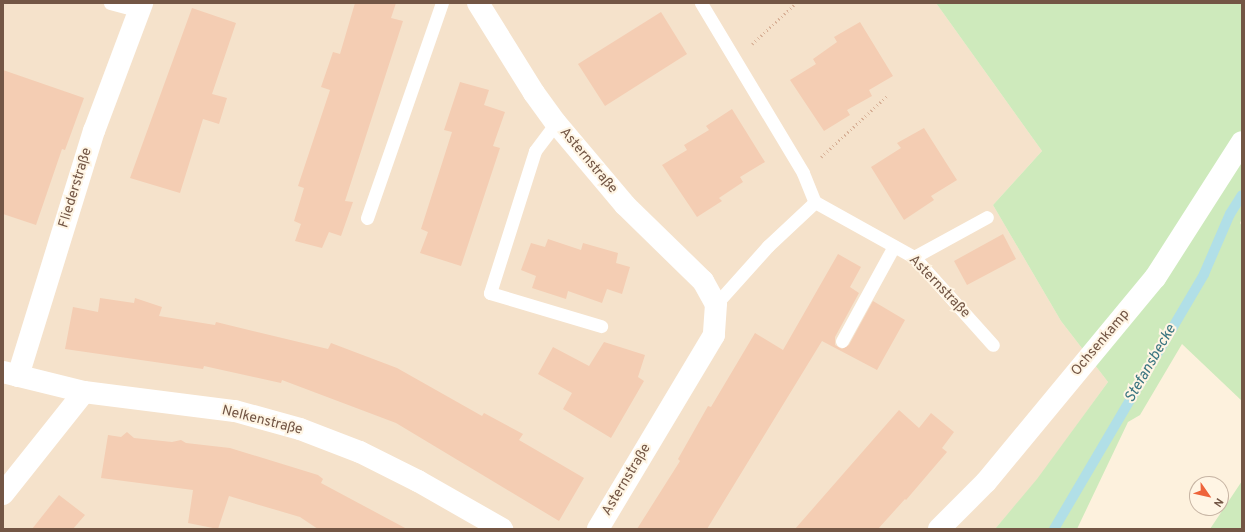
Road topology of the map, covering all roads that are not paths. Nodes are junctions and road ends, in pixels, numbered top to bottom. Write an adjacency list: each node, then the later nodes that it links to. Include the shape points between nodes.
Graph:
1 (110, 3): 5 (lane)
2 (442, 3): 10 (lane)
3 (478, 3): 6 (street, Asternstraße, via 534,93)
4 (701, 3): 8 (lane, via 803,173)
5 (140, 7): 17 (street, Fliederstraße)
6 (556, 123): 13 (street, Asternstraße, via 624,205 703,281); 14 (lane, via 535,151 490,293)
7 (1242, 142): 22 (street, Ochsenkamp, via 1155,278 986,482)
8 (815, 202): 11 (lane, Asternstraße); 13 (lane, via 768,246)
9 (987, 217): 12 (lane)
10 (367, 218)
11 (894, 246): 12 (lane, Asternstraße); 15 (lane)
12 (914, 257): 16 (lane, Asternstraße)
13 (716, 304): 21 (street, Asternstraße, via 714,335)
14 (601, 326)
15 (842, 341)
16 (993, 345)
17 (10, 374): 18 (street, Nelkenstraße)
18 (84, 392): 19 (street); 20 (street, Nelkenstraße, via 235,411 300,429 360,452 418,481)
19 (3, 494)
20 (502, 529)
21 (598, 529)
22 (939, 529)

